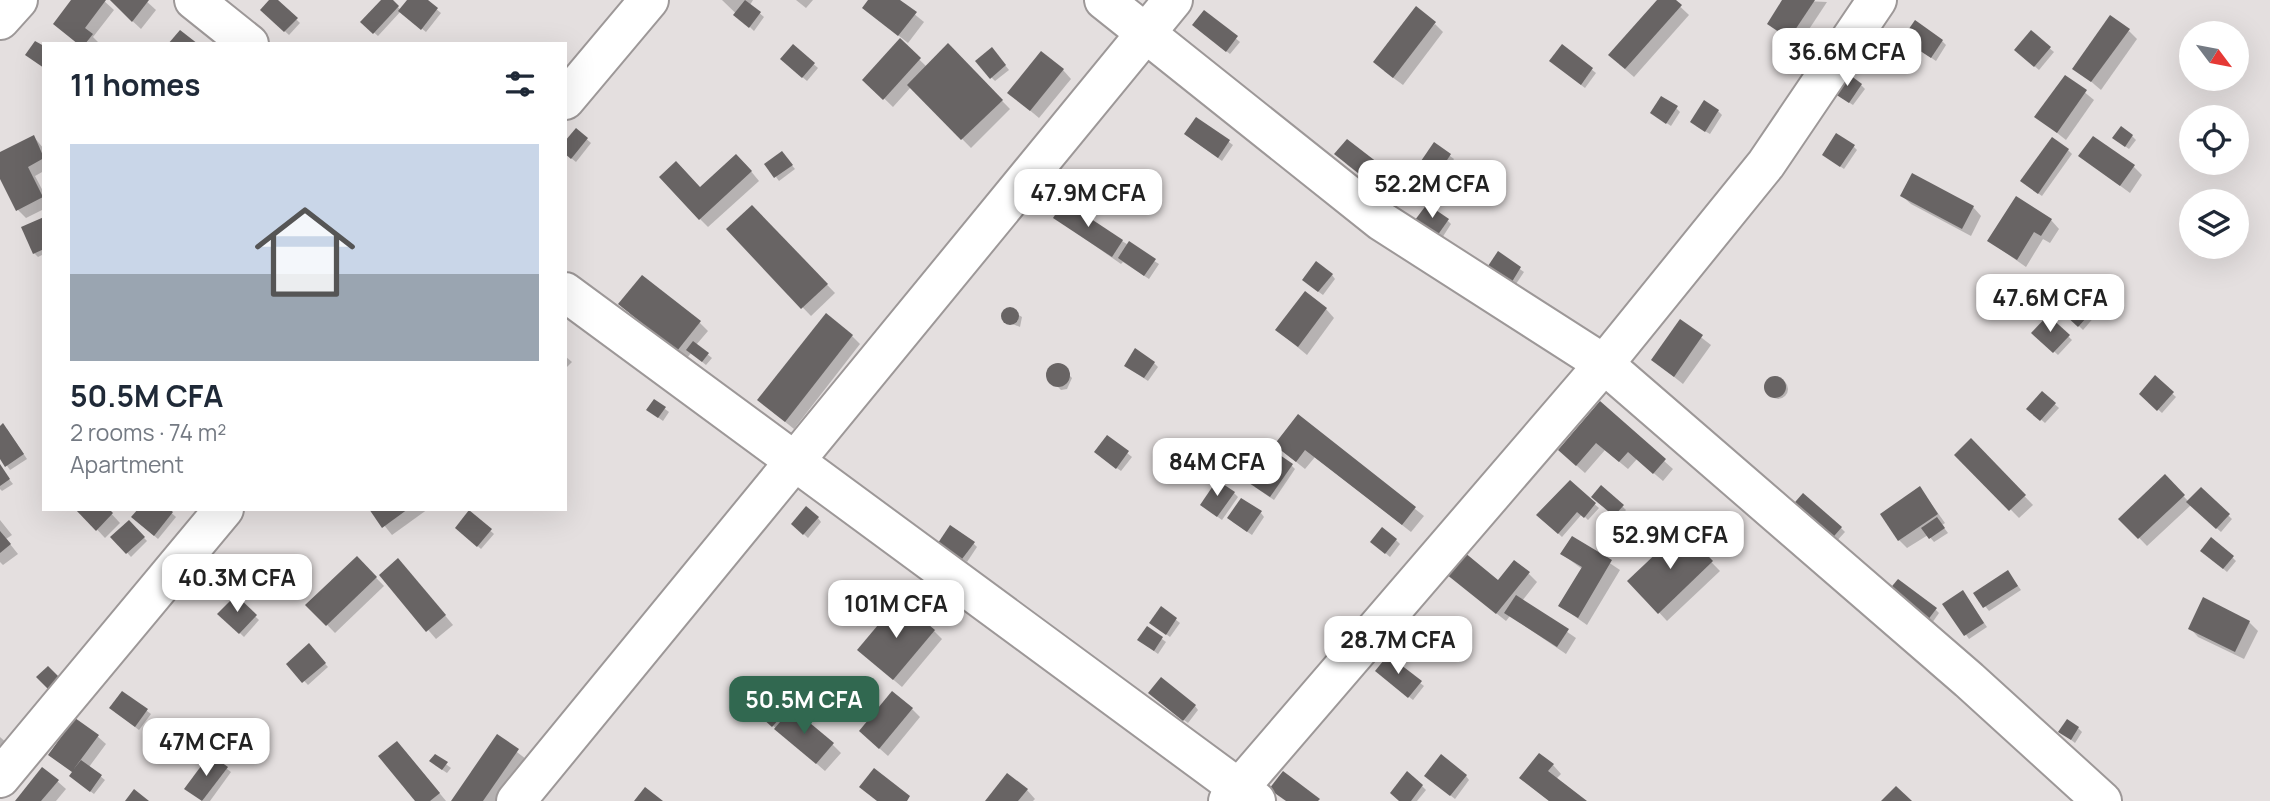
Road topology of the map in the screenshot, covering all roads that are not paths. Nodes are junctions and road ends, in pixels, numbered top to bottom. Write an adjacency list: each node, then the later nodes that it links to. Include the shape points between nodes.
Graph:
1 (18, 0): 7 (street)
2 (194, 0): 9 (street)
3 (649, 0): 10 (street)
4 (1104, 0): 8 (street)
5 (1172, 0): 8 (street)
6 (1877, 0): 12 (street, via 1766,164)
7 (0, 20)
8 (1145, 33): 12 (street, via 1381,221); 13 (street)
9 (246, 42)
10 (567, 98)
11 (567, 293): 13 (street)
12 (1604, 364): 16 (street); 18 (street)
13 (797, 462): 16 (street); 17 (street)
14 (222, 511): 15 (street)
15 (0, 778)
16 (1241, 796)
17 (516, 801)
18 (2102, 801)

